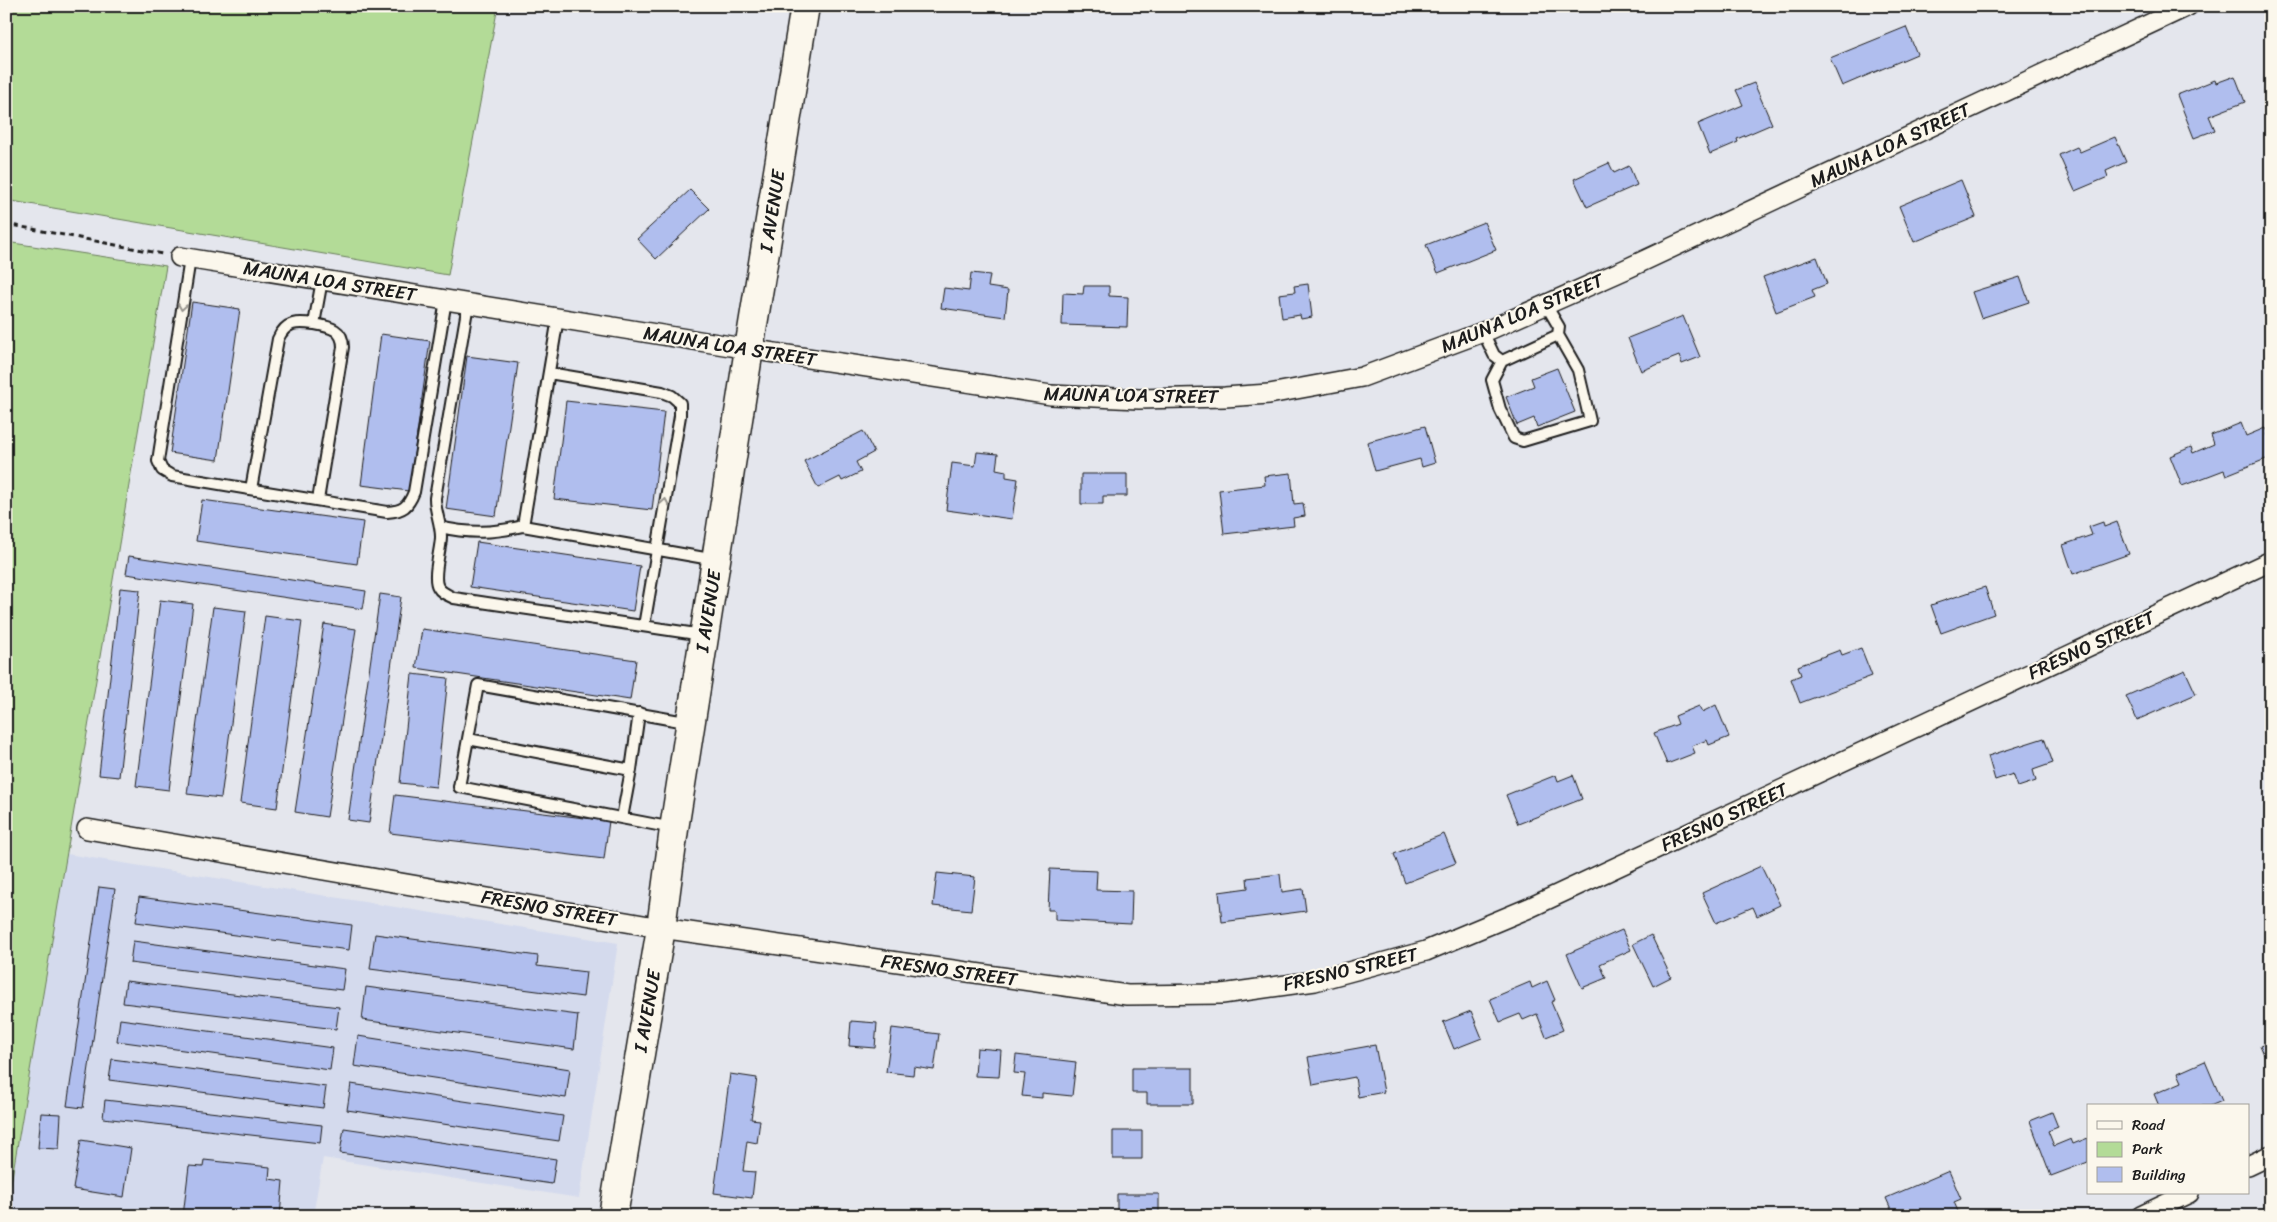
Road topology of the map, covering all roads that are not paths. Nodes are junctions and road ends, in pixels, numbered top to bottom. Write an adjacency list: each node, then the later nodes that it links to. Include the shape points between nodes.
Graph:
1 (806, 6): 12 (main road, I AVENUE)
2 (2188, 6): 7 (street, MAUNA LOA STREET)
3 (185, 258): 4 (street, MAUNA LOA STREET); 15 (lane, one-way to 15, via 158,460 162,470 172,476)
4 (322, 280): 5 (street, MAUNA LOA STREET); 9 (lane)
5 (446, 300): 6 (street, MAUNA LOA STREET); 16 (lane, via 414,492 409,504 400,511 387,512)
6 (468, 304): 8 (street, MAUNA LOA STREET); 18 (lane, via 436,498 435,510)
7 (1546, 305): 10 (street, MAUNA LOA STREET); 11 (lane, via 1559,327)
8 (558, 318): 12 (street, MAUNA LOA STREET); 14 (lane)
9 (314, 324): 15 (lane, via 291,323 282,330 278,339); 16 (lane, via 338,331 343,339)
10 (1483, 332): 12 (street, MAUNA LOA STREET, via 1362,377 1269,394 1139,399 1051,395); 13 (lane, via 1494,355)
11 (1558, 335): 13 (lane); 13 (lane, via 1578,370 1590,421 1523,441 1514,438 1500,409 1492,380)
12 (749, 349): 20 (main road, I AVENUE)
13 (1502, 361)
14 (549, 373): 17 (lane); 19 (lane, one-way to 14, via 680,403 662,392)
15 (251, 489): 16 (lane)
16 (318, 500)
17 (523, 526): 18 (lane, via 475,533); 19 (lane)
18 (440, 527): 22 (lane, via 436,577 437,586 443,593 454,598)
19 (657, 550): 20 (lane); 22 (lane)
20 (716, 560): 23 (main road, I AVENUE)
21 (2271, 561): 31 (street, FRESNO STREET, via 1529,908 1426,951 1315,981 1222,994 1127,995)
22 (644, 626): 23 (lane)
23 (704, 636): 25 (main road, I AVENUE)
24 (639, 714): 25 (lane); 26 (lane, via 478,685); 27 (lane)
25 (691, 723): 29 (main road, I AVENUE)
26 (468, 739): 27 (lane); 28 (lane, via 459,787)
27 (631, 770): 28 (lane)
28 (622, 818): 29 (lane)
29 (674, 828): 31 (main road, I AVENUE)
30 (87, 829): 31 (street, FRESNO STREET)
31 (662, 928): 35 (main road, I AVENUE)
32 (2271, 1155): 33 (street)
33 (2250, 1165)
34 (2187, 1194): 36 (street)
35 (613, 1216)
36 (2141, 1216)

